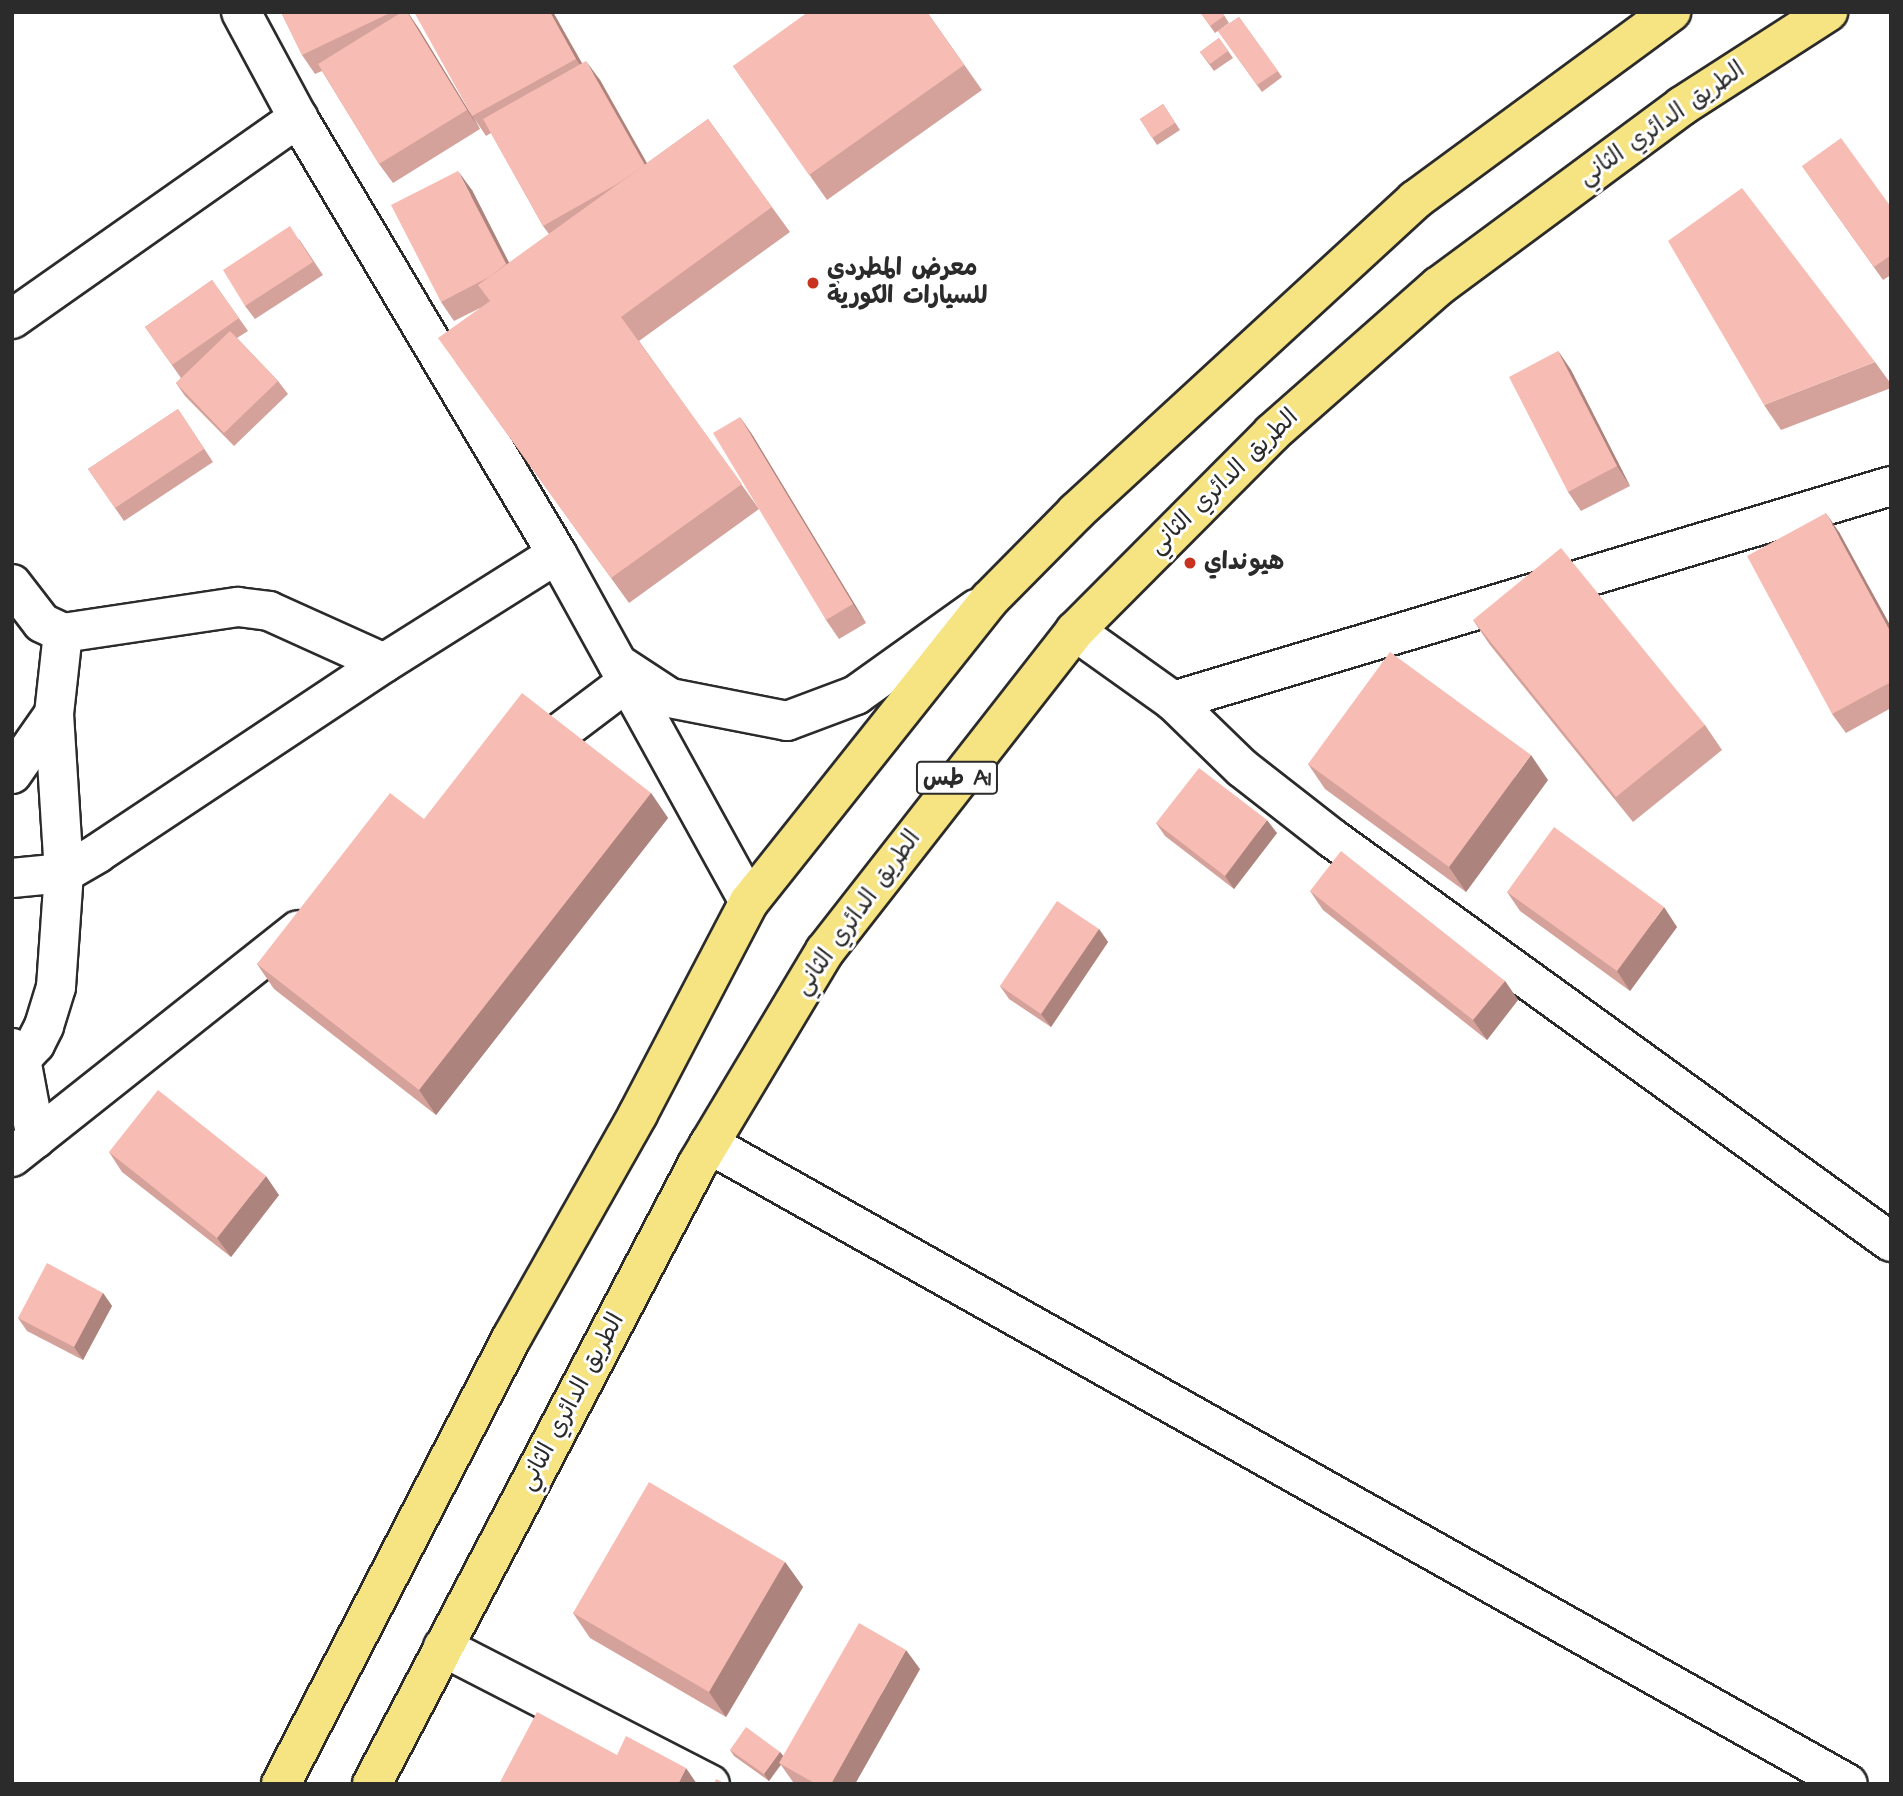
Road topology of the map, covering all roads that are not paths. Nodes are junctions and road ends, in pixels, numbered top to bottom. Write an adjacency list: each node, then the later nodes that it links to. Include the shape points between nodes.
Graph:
1 (241, 12): 4 (street)
2 (1671, 12): 9 (highway, via 1415,200 1086,503)
3 (1828, 12): 10 (highway, الطريق الدائري الثاني / طس A1, via 1682,106 1438,286 1272,433)
4 (298, 118): 5 (street); 7 (street)
5 (12, 320)
6 (1890, 488): 14 (street)
7 (557, 554): 12 (street); 13 (street)
8 (12, 584): 11 (street, via 42,623)
9 (989, 600): 13 (street, via 856,695 787,721 670,698); 20 (highway)
10 (1075, 631): 14 (street); 23 (highway, الطريق الدائري الثاني / طس A1, via 825,951)
11 (63, 633): 12 (street, via 238,607 269,611); 15 (street)
12 (384, 663): 18 (street)
13 (621, 673): 17 (street); 20 (street)
14 (1173, 701): 25 (street, via 1242,768 1333,839)
15 (54, 714): 16 (street); 18 (street)
16 (12, 774)
17 (494, 782)
18 (64, 873): 19 (street); 22 (street, via 56,987 35,1044)
19 (12, 878)
20 (749, 902): 27 (highway, via 638,1114 512,1337)
21 (328, 906): 24 (street)
22 (17, 1054): 24 (street)
23 (709, 1144): 26 (highway, الطريق الدائري الثاني / طس A1); 30 (street)
24 (24, 1148)
25 (1891, 1242)
26 (443, 1647): 28 (highway, الطريق الدائري الثاني / طس A1); 29 (street)
27 (281, 1784)
28 (372, 1784)
29 (710, 1784)
30 (1848, 1784)

